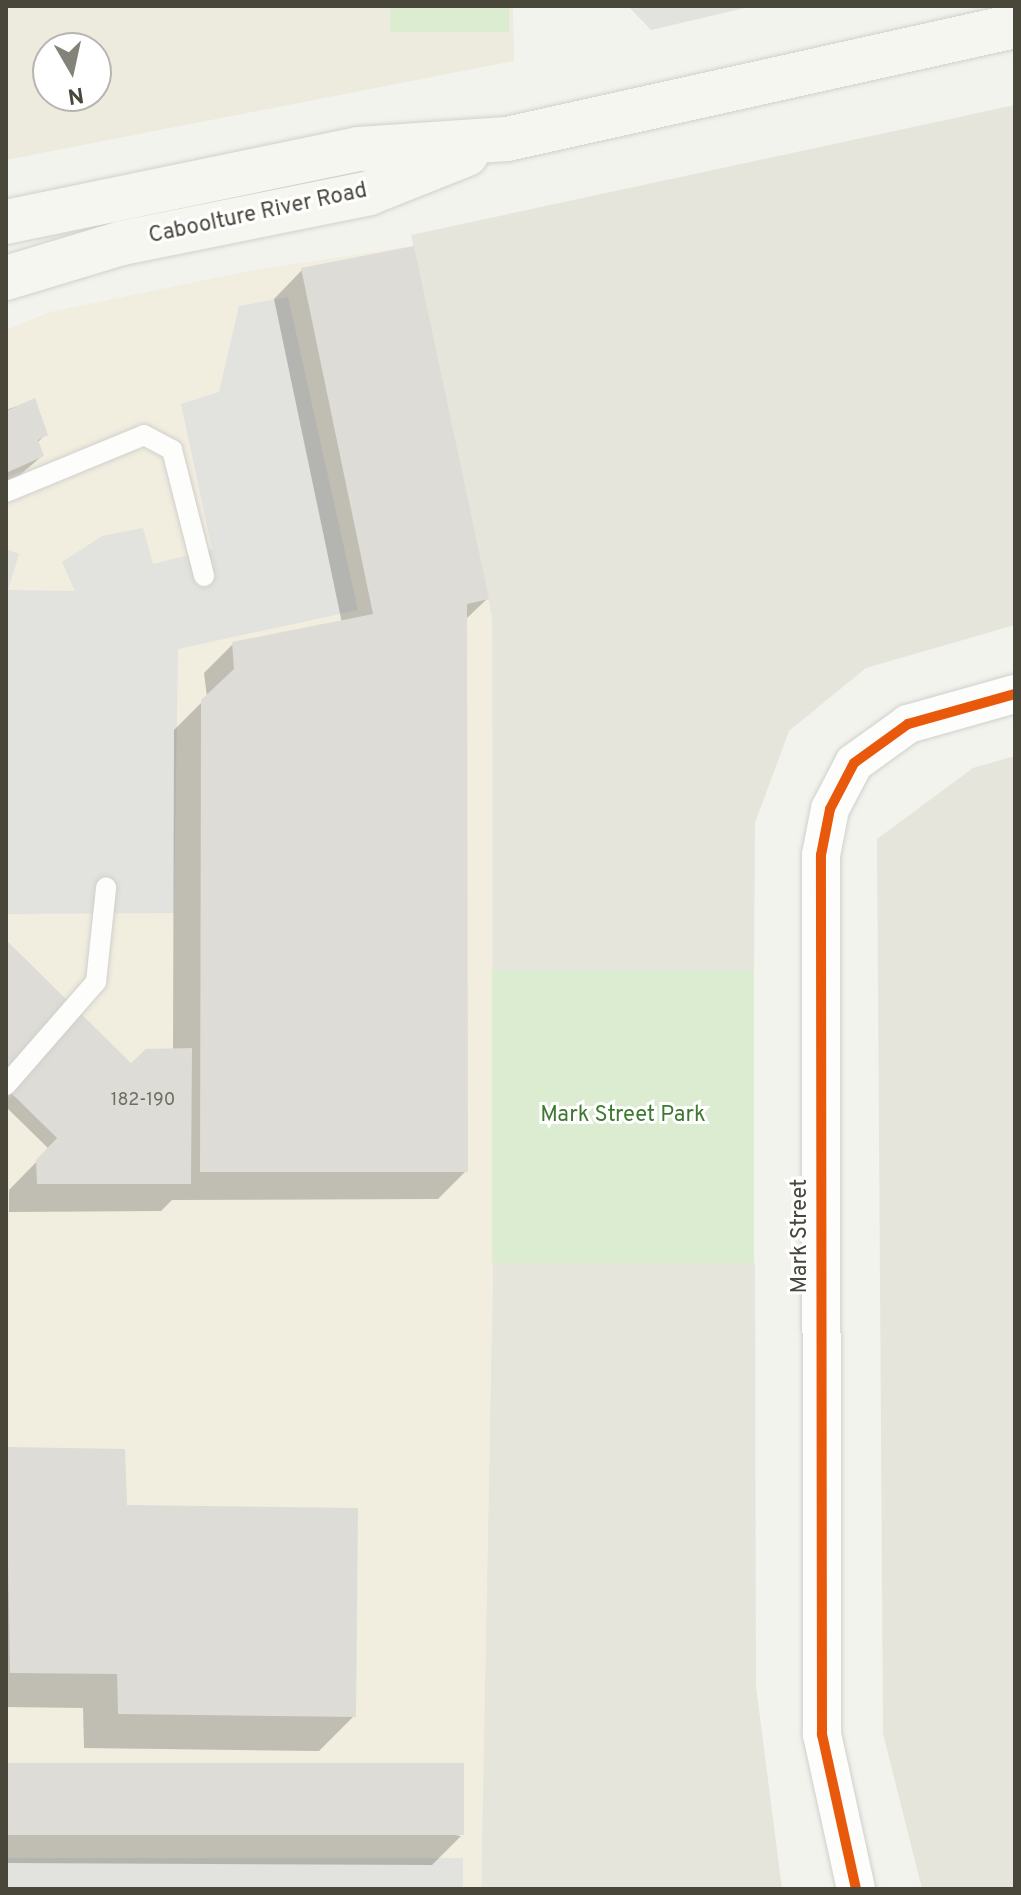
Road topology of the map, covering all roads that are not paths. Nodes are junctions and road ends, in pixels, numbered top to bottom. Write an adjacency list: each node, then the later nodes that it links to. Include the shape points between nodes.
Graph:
1 (1015, 26): 2 (main road, Caboolture River Road)
2 (507, 139): 3 (main road, Caboolture River Road, via 359,149); 4 (main road, Caboolture River Road, via 369,193 122,243)
3 (6, 222)
4 (6, 278)
5 (6, 492): 6 (lane, via 144,435 172,450)
6 (204, 576)
7 (1015, 694): 10 (street, Mark Street, via 908,724 854,763 830,809 821,855 822,1735)
8 (106, 888): 9 (lane, via 96,982)
9 (6, 1085)
10 (856, 1889)

